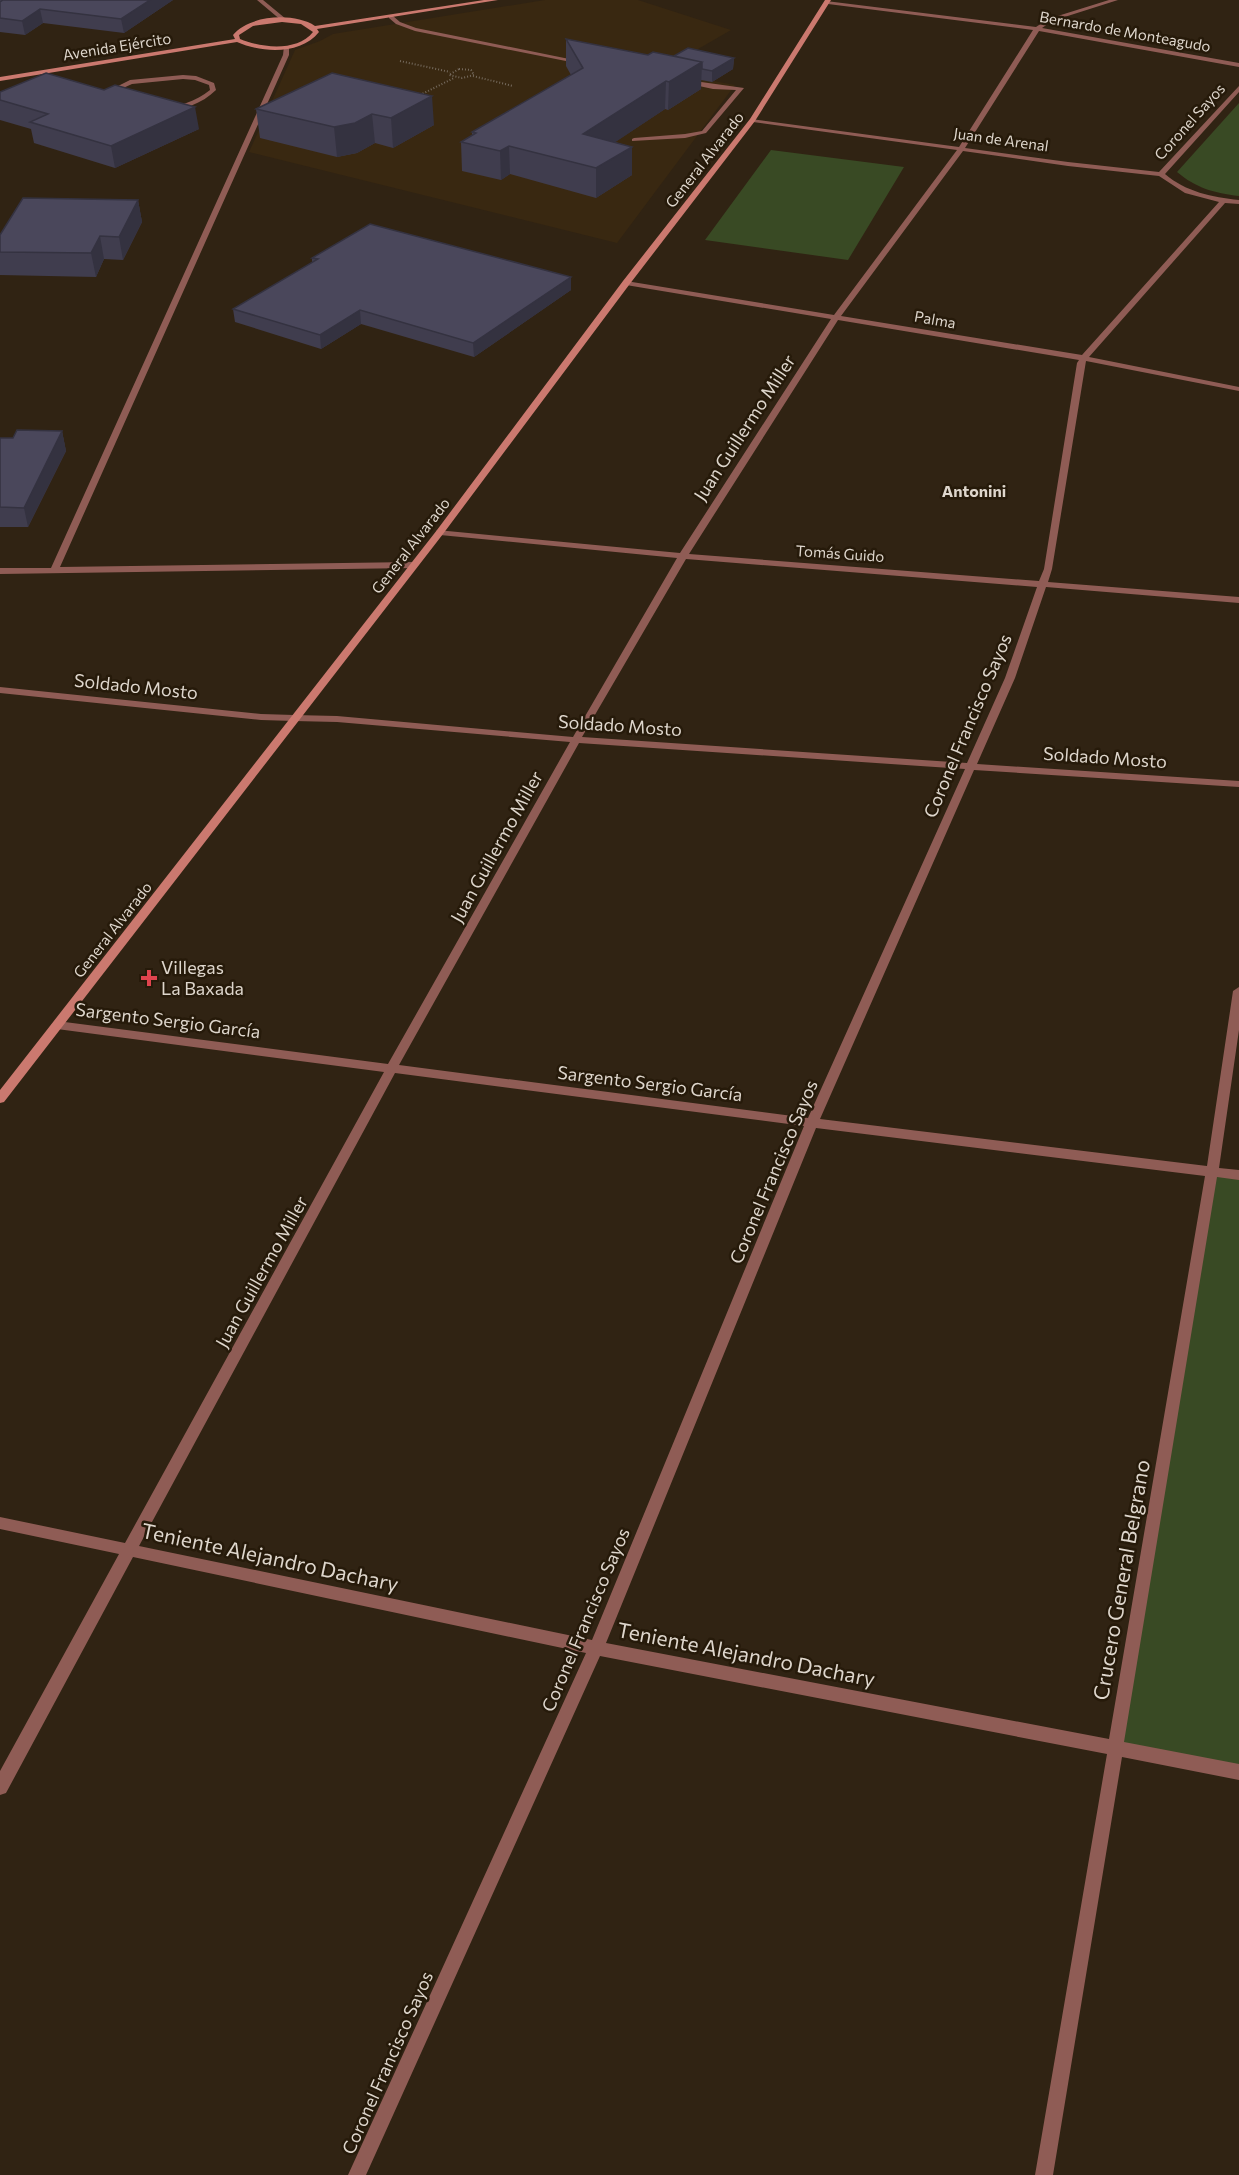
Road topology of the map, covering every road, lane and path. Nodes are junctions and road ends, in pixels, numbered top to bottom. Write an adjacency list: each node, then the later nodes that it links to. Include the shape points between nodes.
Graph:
1 (260, 0): 6 (street)
2 (495, 0): 5 (street)
3 (1115, 0): 8 (street, via 1050,20)
4 (828, 1): 8 (street, Bernardo de Monteagudo); 23 (street, General Alvarado)
5 (391, 17): 7 (street); 12 (street, via 415,29)
6 (284, 20): 7 (street); 9 (street, via 246,26 236,35)
7 (314, 28): 10 (street, via 316,32 308,41)
8 (1037, 29): 13 (street, Bernardo de Monteagudo); 25 (street, Juan Guillermo Miller)
9 (238, 40): 10 (street, via 262,47); 18 (street, Avenida Ejército)
10 (286, 47): 36 (street, via 286,55)
11 (400, 61): 14 (path)
12 (585, 63)
13 (1239, 64)
14 (450, 72): 15 (path, via 467,70 473,72); 17 (path)
15 (472, 76): 17 (path); 20 (path)
16 (196, 78): 16 (street, via 130,82 118,88 116,94 121,100 150,108 183,108 213,90 212,84)
17 (454, 78): 22 (path)
18 (0, 79)
19 (678, 80): 24 (street, via 741,88 704,132)
20 (513, 86)
21 (1239, 88): 26 (street, Coronel Sayos)
22 (413, 98)
23 (753, 120): 25 (street, Juan de Arenal); 29 (street, General Alvarado)
24 (634, 140)
25 (962, 148): 26 (street, Juan de Arenal); 30 (street, Juan Guillermo Miller)
26 (1161, 174): 27 (street, Juan de Arenal, via 1183,189)
27 (1223, 201): 28 (street, Juan de Arenal); 31 (street)
28 (1239, 202)
29 (626, 283): 30 (street, Palma); 33 (street, General Alvarado)
30 (836, 317): 31 (street, Palma); 34 (street, Juan Guillermo Miller)
31 (1084, 358): 32 (street, Palma); 38 (street, Coronel Francisco Sayos)
32 (1239, 389)
33 (440, 532): 34 (street, Tomás Guido); 35 (street, General Alvarado)
34 (683, 556): 38 (street, Tomás Guido); 42 (street, Juan Guillermo Miller)
35 (413, 565): 36 (street); 41 (street, General Alvarado)
36 (54, 571): 37 (street)
37 (0, 572)
38 (1043, 584): 39 (street, Tomás Guido); 43 (street, Coronel Francisco Sayos, via 1011,678)
39 (1239, 600)
40 (3, 691): 41 (street, Soldado Mosto)
41 (294, 717): 42 (street, Soldado Mosto); 46 (street, General Alvarado)
42 (576, 740): 43 (street, Soldado Mosto); 47 (street, Juan Guillermo Miller)
43 (974, 765): 44 (street, Soldado Mosto); 49 (street, Coronel Francisco Sayos)
44 (1239, 784)
45 (1239, 991): 50 (street, Crucero General Belgrano)
46 (57, 1024): 47 (street, Sargento Sergio García); 48 (street, General Alvarado)
47 (392, 1068): 49 (street, Sargento Sergio García); 53 (street, Juan Guillermo Miller)
48 (0, 1099)
49 (812, 1123): 50 (street, Sargento Sergio García); 54 (street, Coronel Francisco Sayos)
50 (1212, 1172): 51 (street, Sargento Sergio García); 55 (street, Crucero General Belgrano)
51 (1239, 1175)
52 (0, 1523): 53 (street, Teniente Alejandro Dachary)
53 (130, 1550): 54 (street, Teniente Alejandro Dachary); 57 (street, Juan Guillermo Miller)
54 (596, 1648): 55 (street, Teniente Alejandro Dachary); 58 (street, Coronel Francisco Sayos)
55 (1116, 1747): 56 (street, Teniente Alejandro Dachary); 59 (street, Crucero General Belgrano)
56 (1239, 1772)
57 (0, 1787)
58 (357, 2175)
59 (1044, 2175)

